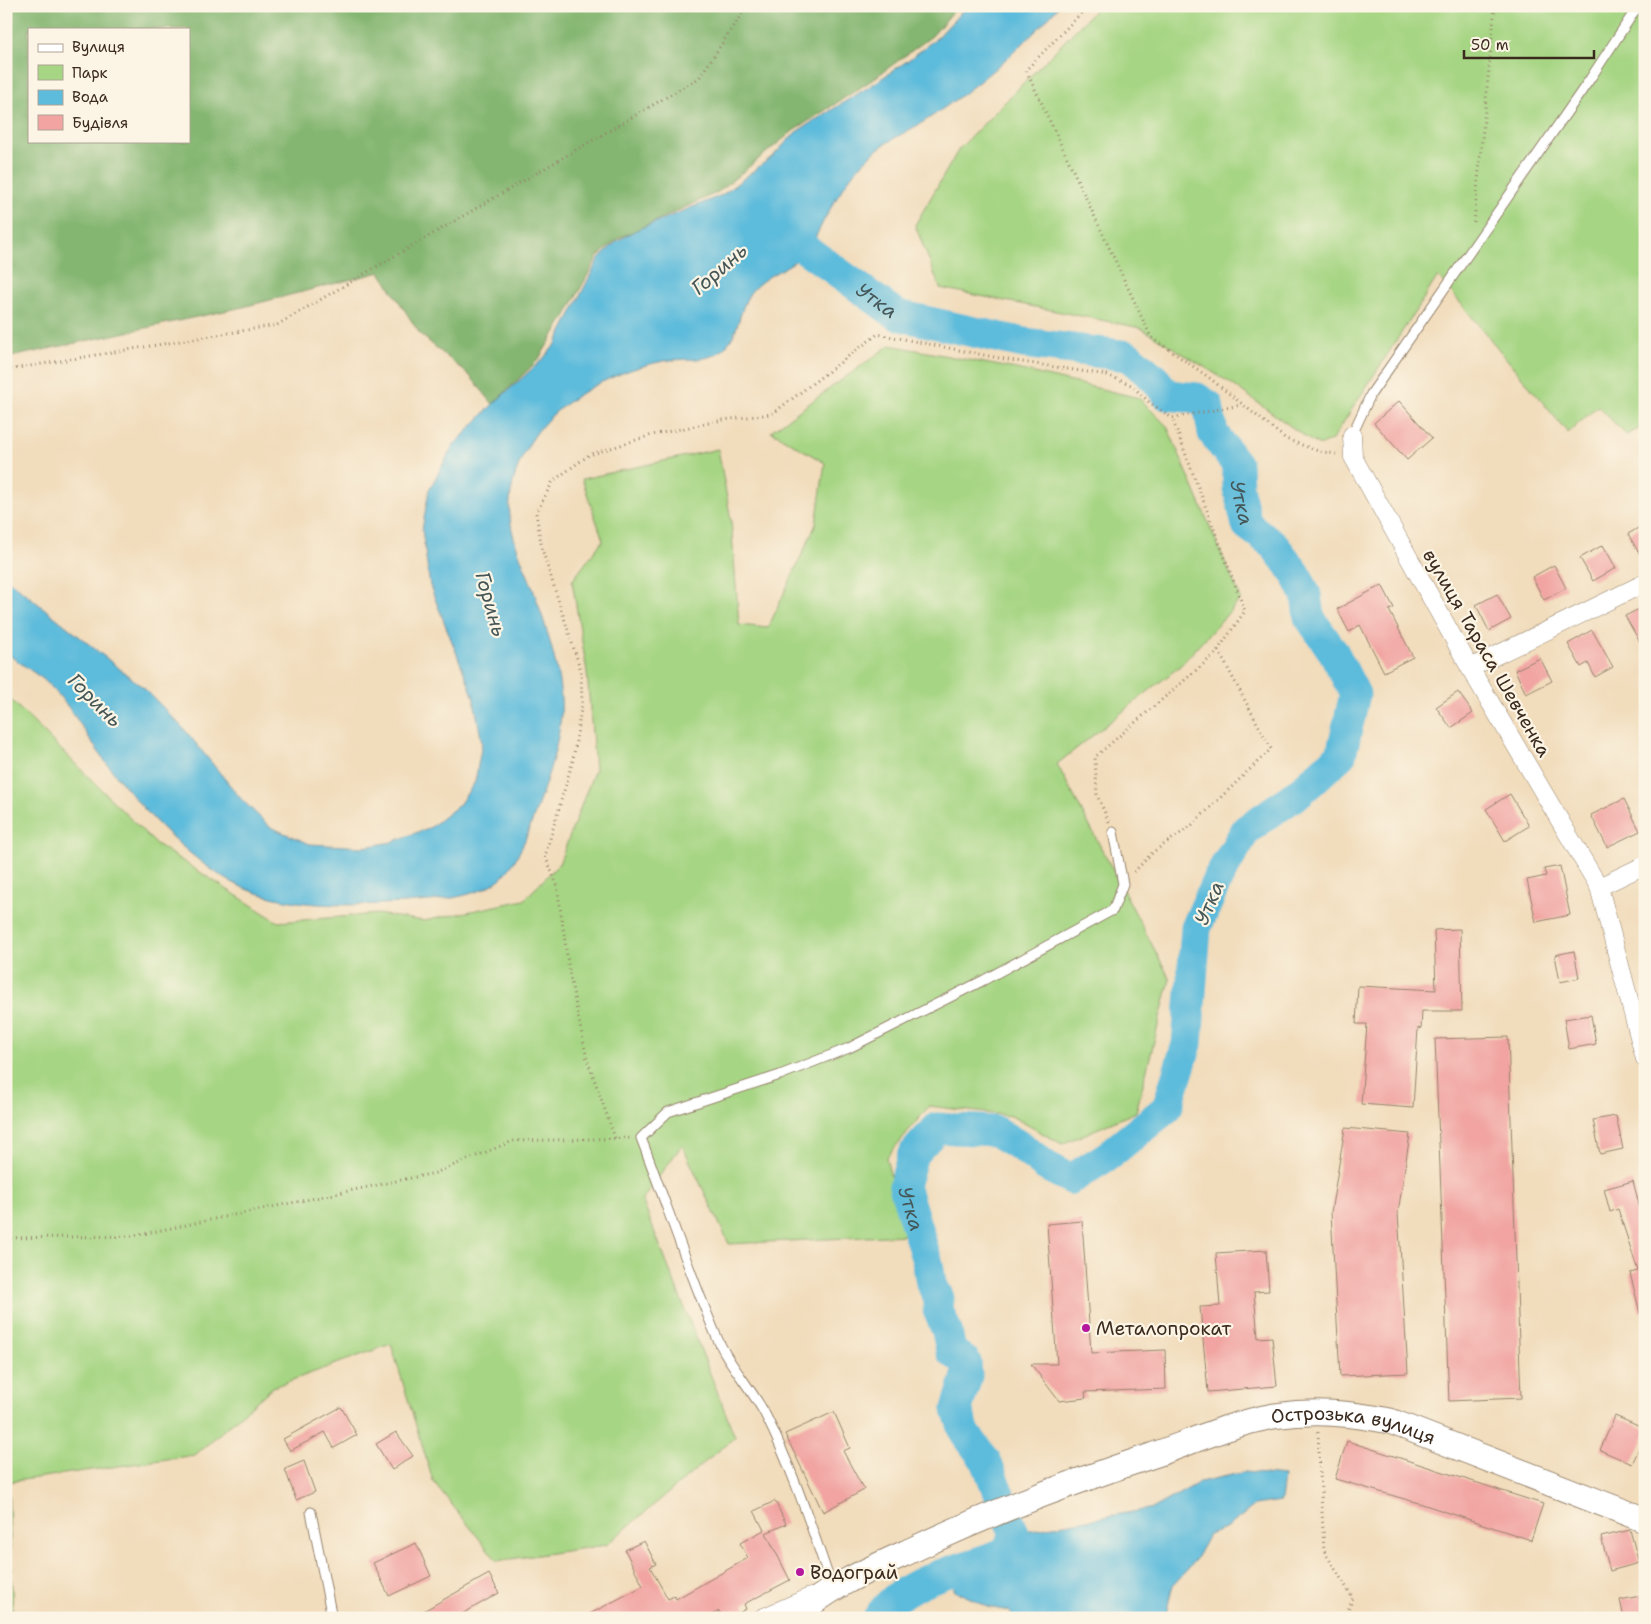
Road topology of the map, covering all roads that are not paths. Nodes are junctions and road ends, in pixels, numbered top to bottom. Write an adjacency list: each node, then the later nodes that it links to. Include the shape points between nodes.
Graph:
1 (1638, 6): 2 (lane, via 1371,394)
2 (1352, 435): 4 (street, вулиця Тараса Шевченка, via 1353,457)
3 (1645, 583): 4 (street)
4 (1470, 668): 7 (street, вулиця Тараса Шевченка)
5 (1113, 832): 11 (lane, via 1123,884 1113,910 849,1048 668,1112 641,1138 715,1334 776,1435)
6 (1645, 864): 7 (street)
7 (1598, 887): 8 (street, вулиця Тараса Шевченка)
8 (1645, 1059)
9 (311, 1512): 12 (lane)
10 (1642, 1523): 11 (main road, Острозька вулиця, via 1390,1421 1318,1411 1272,1417 1239,1426 1057,1488 983,1517)
11 (832, 1588): 13 (street); 14 (main road, Острозька вулиця)
12 (332, 1618)
13 (762, 1618)
14 (794, 1618)

